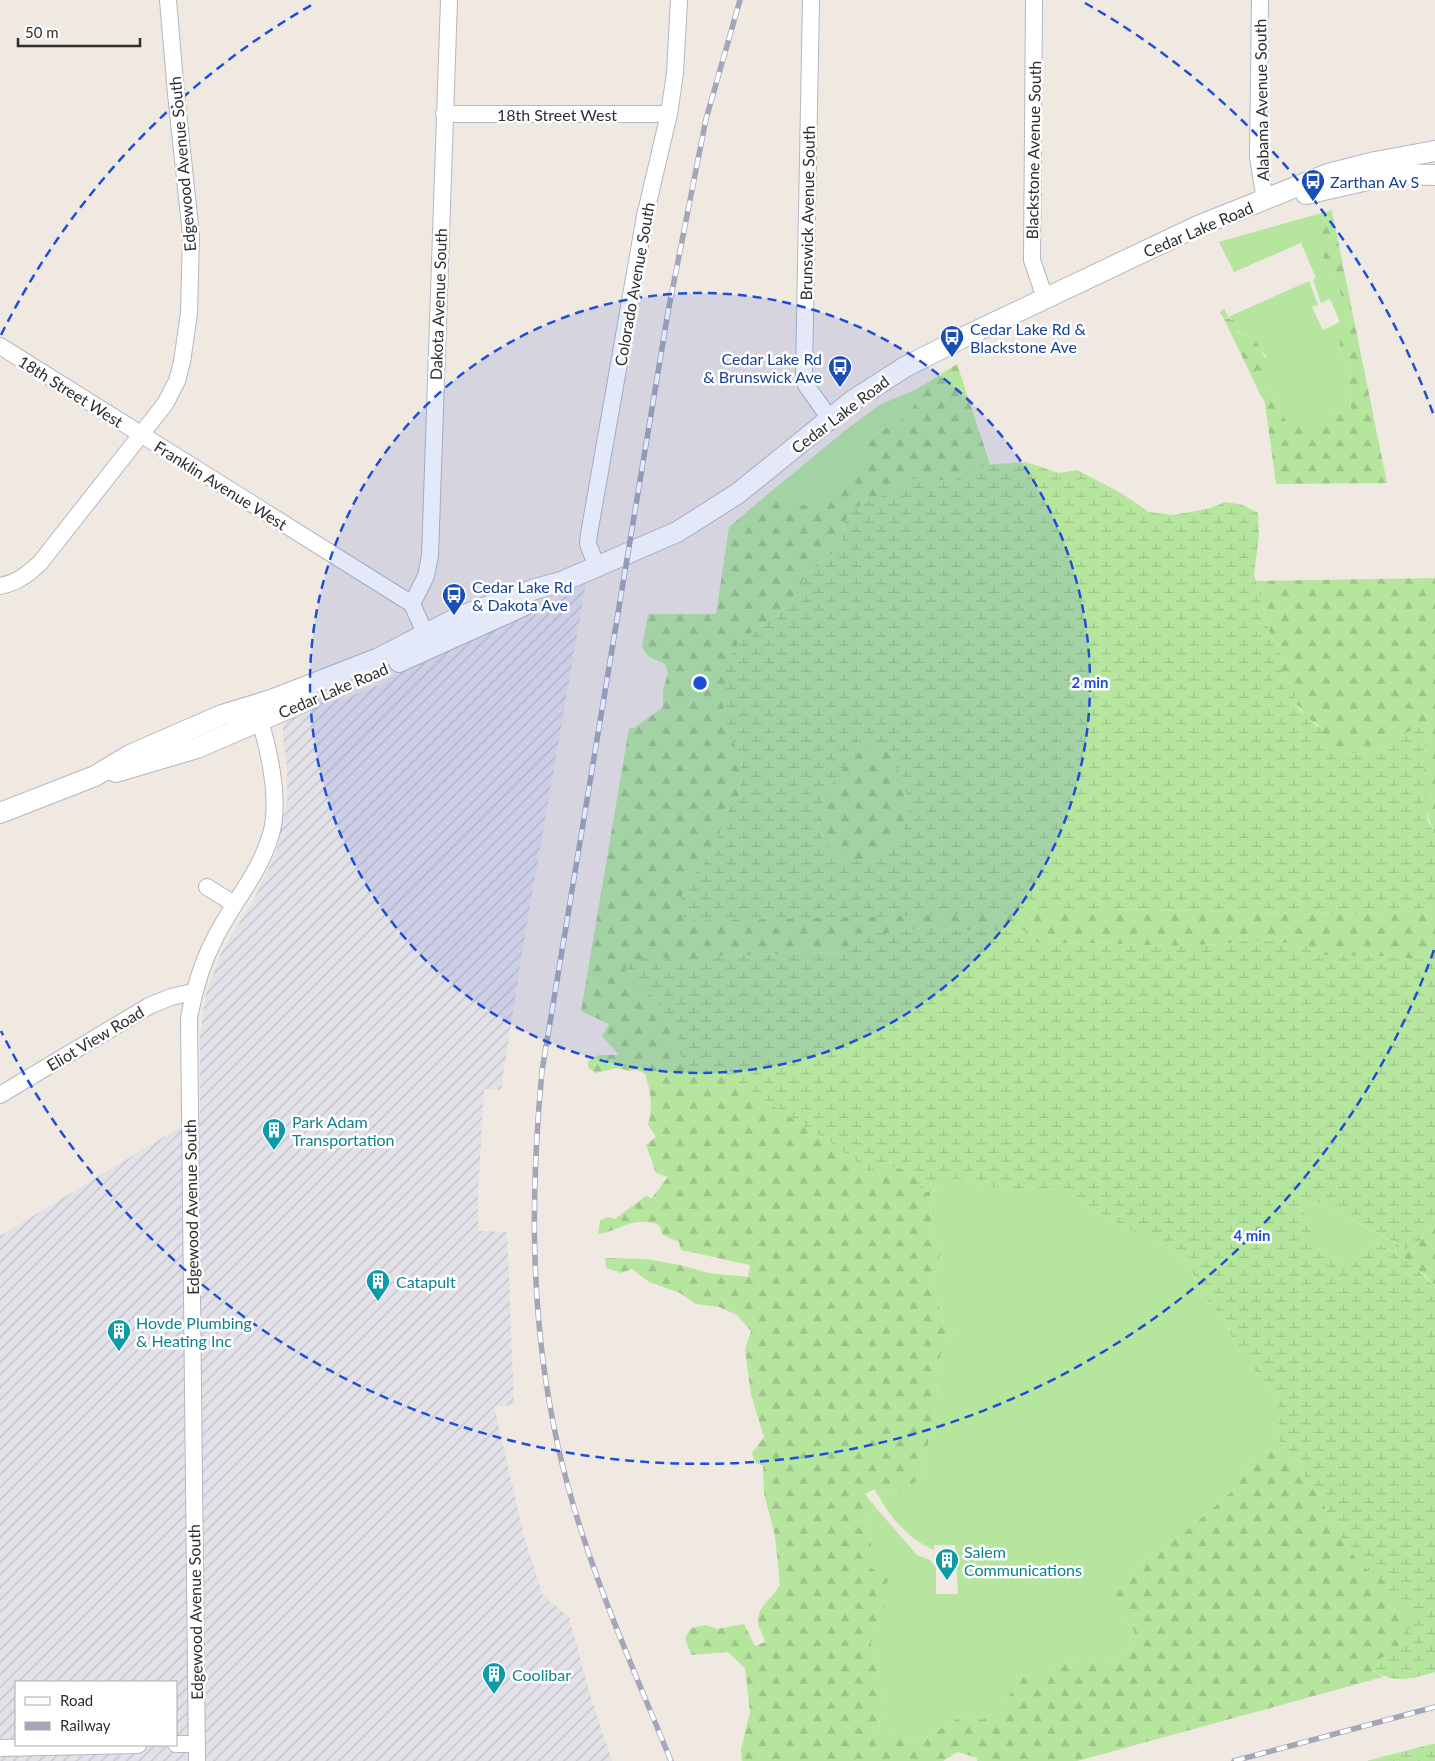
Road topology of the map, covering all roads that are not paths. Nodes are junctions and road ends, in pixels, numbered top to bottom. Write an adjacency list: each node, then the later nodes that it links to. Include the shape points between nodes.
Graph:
1 (168, 0): 15 (street, Edgewood Avenue South, via 191,235 189,313 177,381)
2 (449, 0): 7 (street, Dakota Avenue South)
3 (679, 0): 8 (street, Colorado Avenue South, via 675,73)
4 (811, 0): 14 (street, Brunswick Avenue South, via 804,372 806,385)
5 (1034, 0): 12 (street, Blackstone Avenue South, via 1032,260)
6 (1260, 0): 11 (street, Alabama Avenue South, via 1258,157)
7 (444, 114): 8 (street, 18th Street West); 18 (street, Dakota Avenue South, via 430,556 426,576)
8 (668, 114): 16 (street, Colorado Avenue South, via 645,216 589,534 588,544)
9 (1435, 151): 11 (street, Cedar Lake Road, via 1336,172 1306,181)
10 (1435, 175): 11 (street, Cedar Lake Road, via 1380,176)
11 (1265, 201): 12 (street, Cedar Lake Road, via 1205,223)
12 (1045, 298): 14 (street, Cedar Lake Road, via 905,367)
13 (0, 346): 15 (street, 18th Street West)
14 (830, 419): 16 (street, Cedar Lake Road, via 707,515 677,532)
15 (142, 436): 17 (street, Franklin Avenue West, via 40,563 27,575); 18 (street, Franklin Avenue West)
16 (596, 567): 19 (street, Cedar Lake Road, via 459,618)
17 (0, 586)
18 (412, 604): 19 (street)
19 (429, 642): 20 (street, Cedar Lake Road, via 379,658)
20 (258, 713): 21 (street, Cedar Lake Road, via 222,715 130,756 95,776); 23 (street, Edgewood Avenue South, via 267,745 274,818 253,877)
21 (0, 813)
22 (207, 887): 23 (street)
23 (234, 904): 24 (street, Edgewood Avenue South, via 214,938)
24 (193, 992): 25 (street, Eliot View Road, via 149,1006); 27 (street, Edgewood Avenue South, via 189,1018)
25 (0, 1095)
26 (178, 1744): 27 (street)
27 (197, 1744): 30 (street, Edgewood Avenue South)
28 (92, 1746): 29 (street)
29 (0, 1748)
30 (197, 1761)

